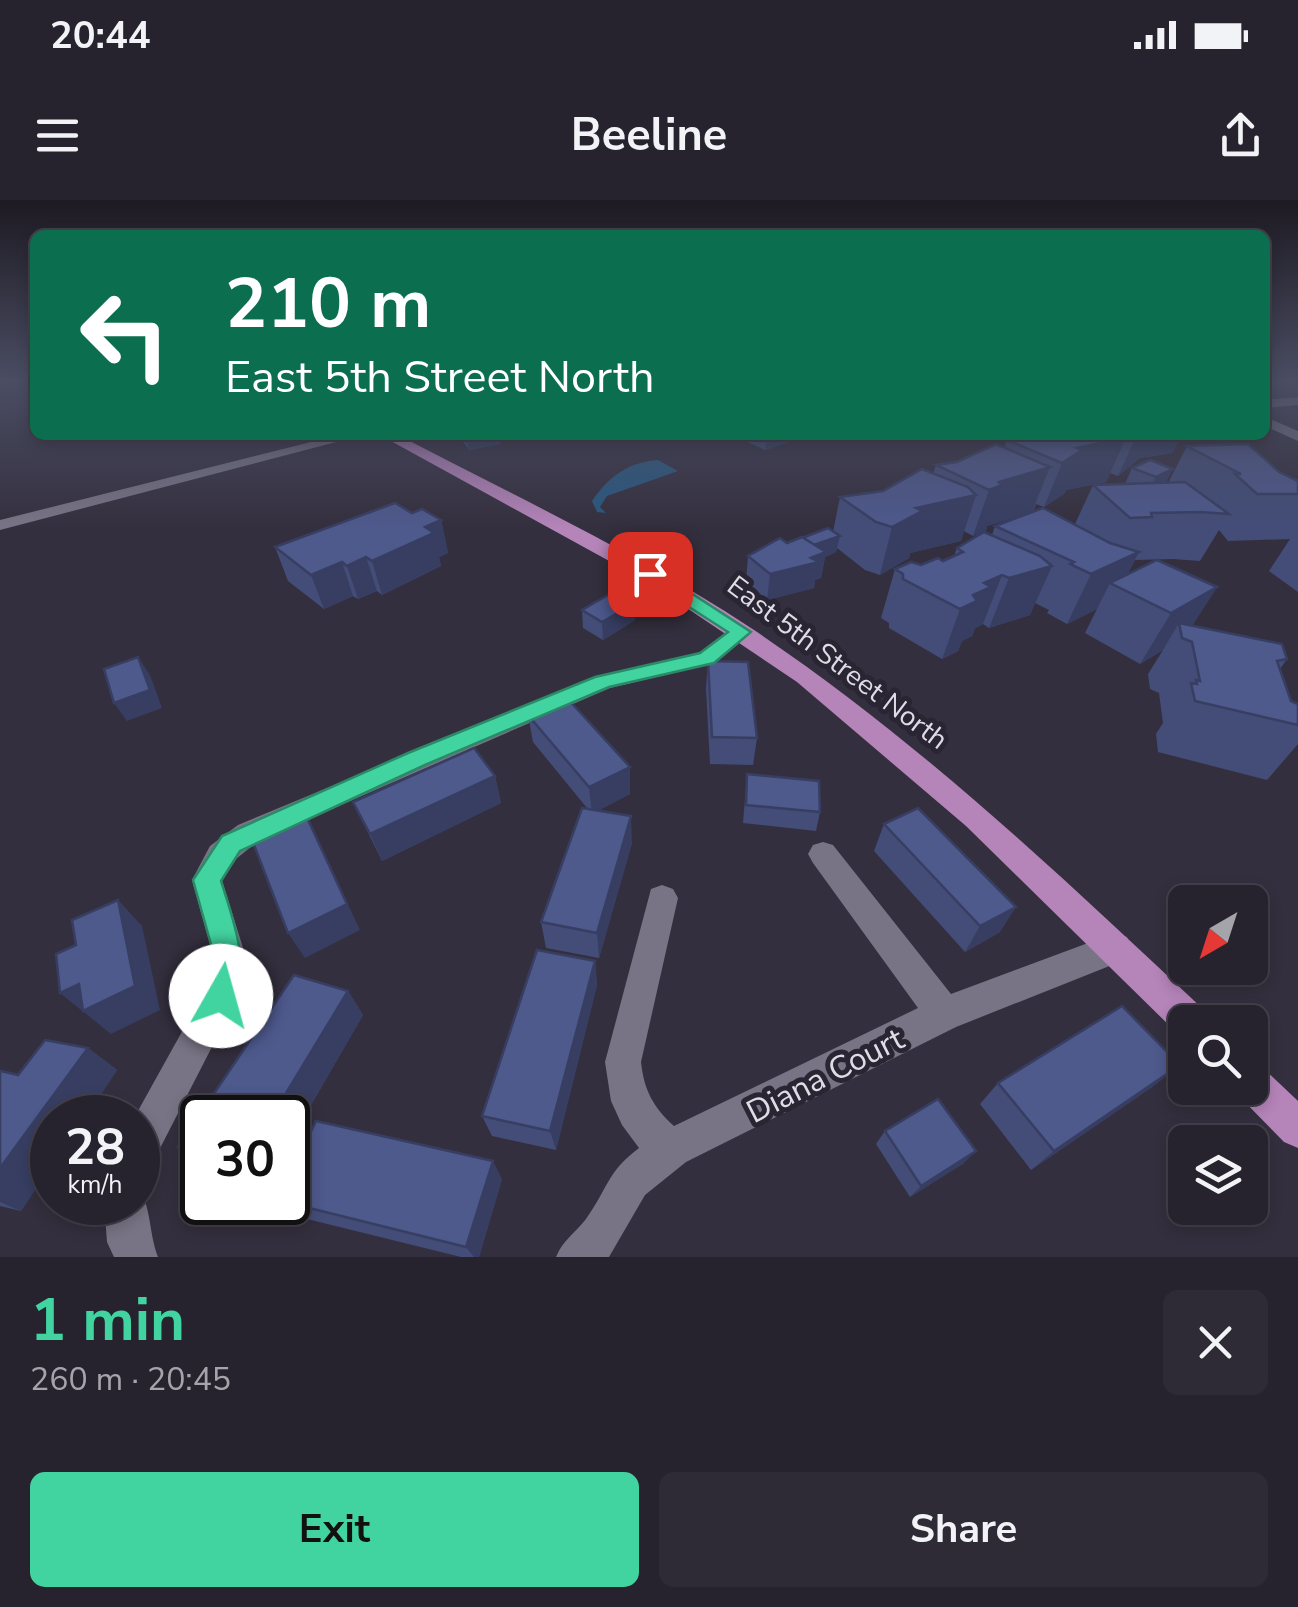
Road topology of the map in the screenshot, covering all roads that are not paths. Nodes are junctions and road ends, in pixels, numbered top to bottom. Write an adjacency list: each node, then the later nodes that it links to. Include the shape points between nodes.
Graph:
1 (290, 440): 4 (street)
2 (331, 440): 4 (street)
3 (396, 440): 7 (main road, East 5th Street North, via 650,574)
4 (221, 462): 5 (street); 6 (street)
5 (0, 508)
6 (0, 525)
7 (741, 632): 10 (main road, East 5th Street North, via 914,763); 14 (street, via 707,658 603,682 231,844 207,880 227,948 221,996)
8 (823, 854): 12 (street)
9 (662, 898): 16 (street, via 623,1062 639,1121)
10 (1115, 948): 11 (main road, East 5th Street North); 12 (street, Diana Court)
11 (1174, 1005)
12 (944, 1014): 16 (street, Diana Court)
13 (1268, 1098): 15 (main road)
14 (160, 1109)
15 (1298, 1128)
16 (672, 1148): 19 (street, Diana Court, via 630,1180 600,1236)
17 (127, 1225): 18 (street)
18 (136, 1257)
19 (578, 1257)

